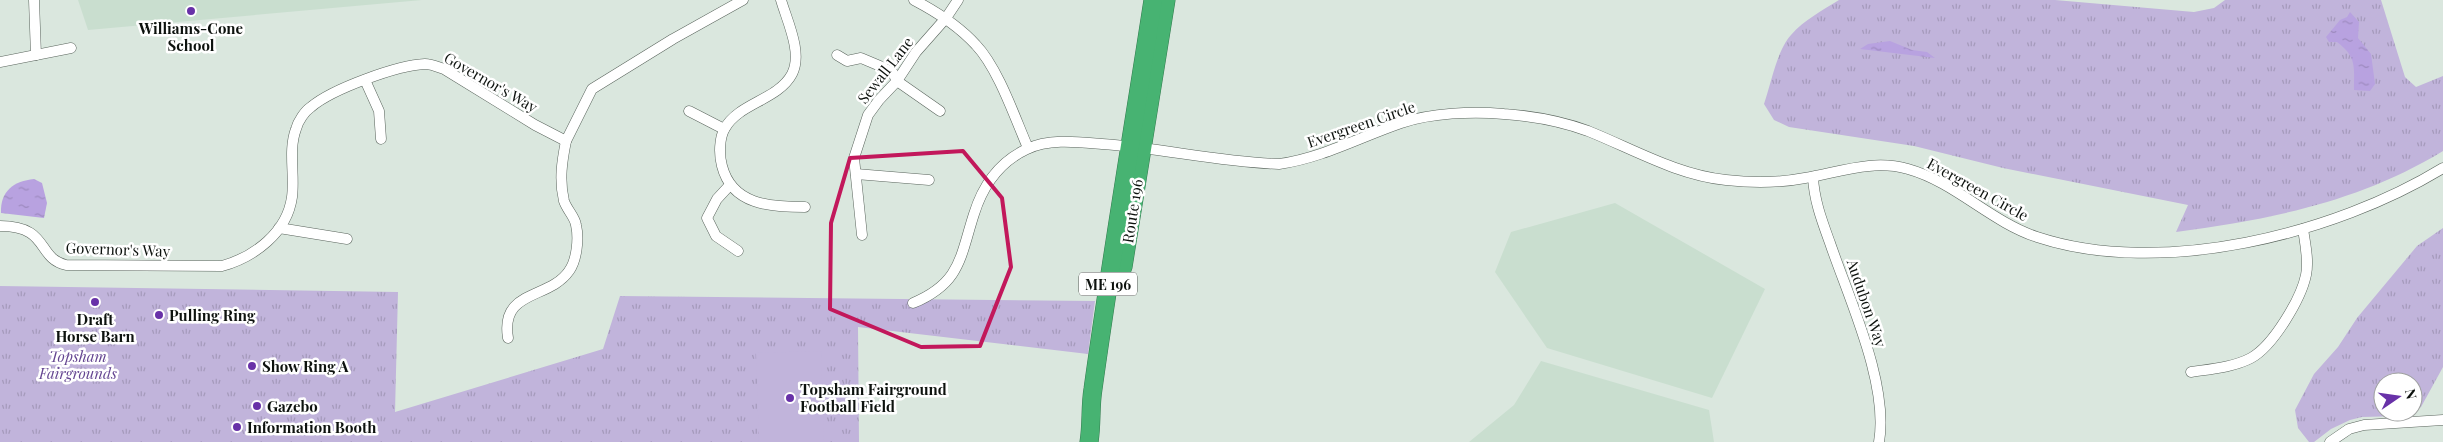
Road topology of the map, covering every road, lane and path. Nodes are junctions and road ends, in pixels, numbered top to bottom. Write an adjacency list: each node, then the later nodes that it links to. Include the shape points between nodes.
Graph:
1 (34, 0): 10 (street)
2 (743, 0): 19 (street, via 592,89)
3 (781, 0): 17 (street, via 794,46 796,61 792,73)
4 (914, 0): 8 (street)
5 (958, 0): 8 (street, Sewall Lane)
6 (1153, 0): 20 (highway, Route 196 / ME 196)
7 (1166, 0): 20 (highway, Route 196 / ME 196)
8 (946, 18): 14 (street, Sewall Lane, via 916,52); 21 (street, via 978,46 992,68)
9 (71, 48): 10 (street)
10 (36, 55): 12 (street)
11 (837, 55): 14 (street, via 847,61 861,58 880,66 894,73)
12 (0, 62)
13 (365, 80): 18 (street, via 379,111); 19 (street, Governor's Way, via 408,66 427,64 444,69); 29 (street, Governor's Way, via 310,107 301,119 293,143 292,199)
14 (897, 81): 16 (street); 23 (street, Sewall Lane, via 868,115 854,158)
15 (689, 111): 17 (street)
16 (940, 111)
17 (724, 129): 26 (street, via 720,156)
18 (380, 139)
19 (566, 140): 35 (street, via 560,172 564,203 576,224 577,248 569,270 552,286 527,296 513,308 505,323)
20 (1136, 146): 21 (street, Evergreen Circle, via 1061,142); 24 (street, Evergreen Circle, via 1279,164 1299,161 1404,122 1452,115 1503,113 1550,120 1586,131 1664,164 1724,180 1779,182); 38 (highway, Route 196 / ME 196, via 1101,395)
21 (1028, 148): 34 (street, via 998,169 981,192 964,254 946,283 928,297)
22 (2443, 168): 30 (street, Evergreen Circle, via 2342,218)
23 (856, 174): 25 (street); 31 (street, Sewall Lane)
24 (1813, 177): 30 (street, Evergreen Circle, via 1873,164 1908,169 1929,176 1999,219 2036,237 2100,252 2168,252 2208,248); 39 (street, Audubon Way, via 1818,211 1872,364 1880,402)
25 (929, 180)
26 (729, 186): 27 (street, via 750,199 771,206); 33 (street, via 717,199 707,218 716,236)
27 (805, 207)
28 (0, 226): 29 (street, Governor's Way, via 29,230 61,264 98,267 222,266 256,253)
29 (279, 228): 32 (street)
30 (2303, 229): 36 (street, via 2306,274 2296,300 2273,338 2249,359)
31 (862, 235)
32 (347, 239)
33 (738, 251)
34 (913, 303)
35 (508, 338)
36 (2191, 372)
37 (2443, 420): 40 (street, via 2364,425 2349,429)
38 (1089, 442)
39 (1878, 442)
40 (2330, 442)

